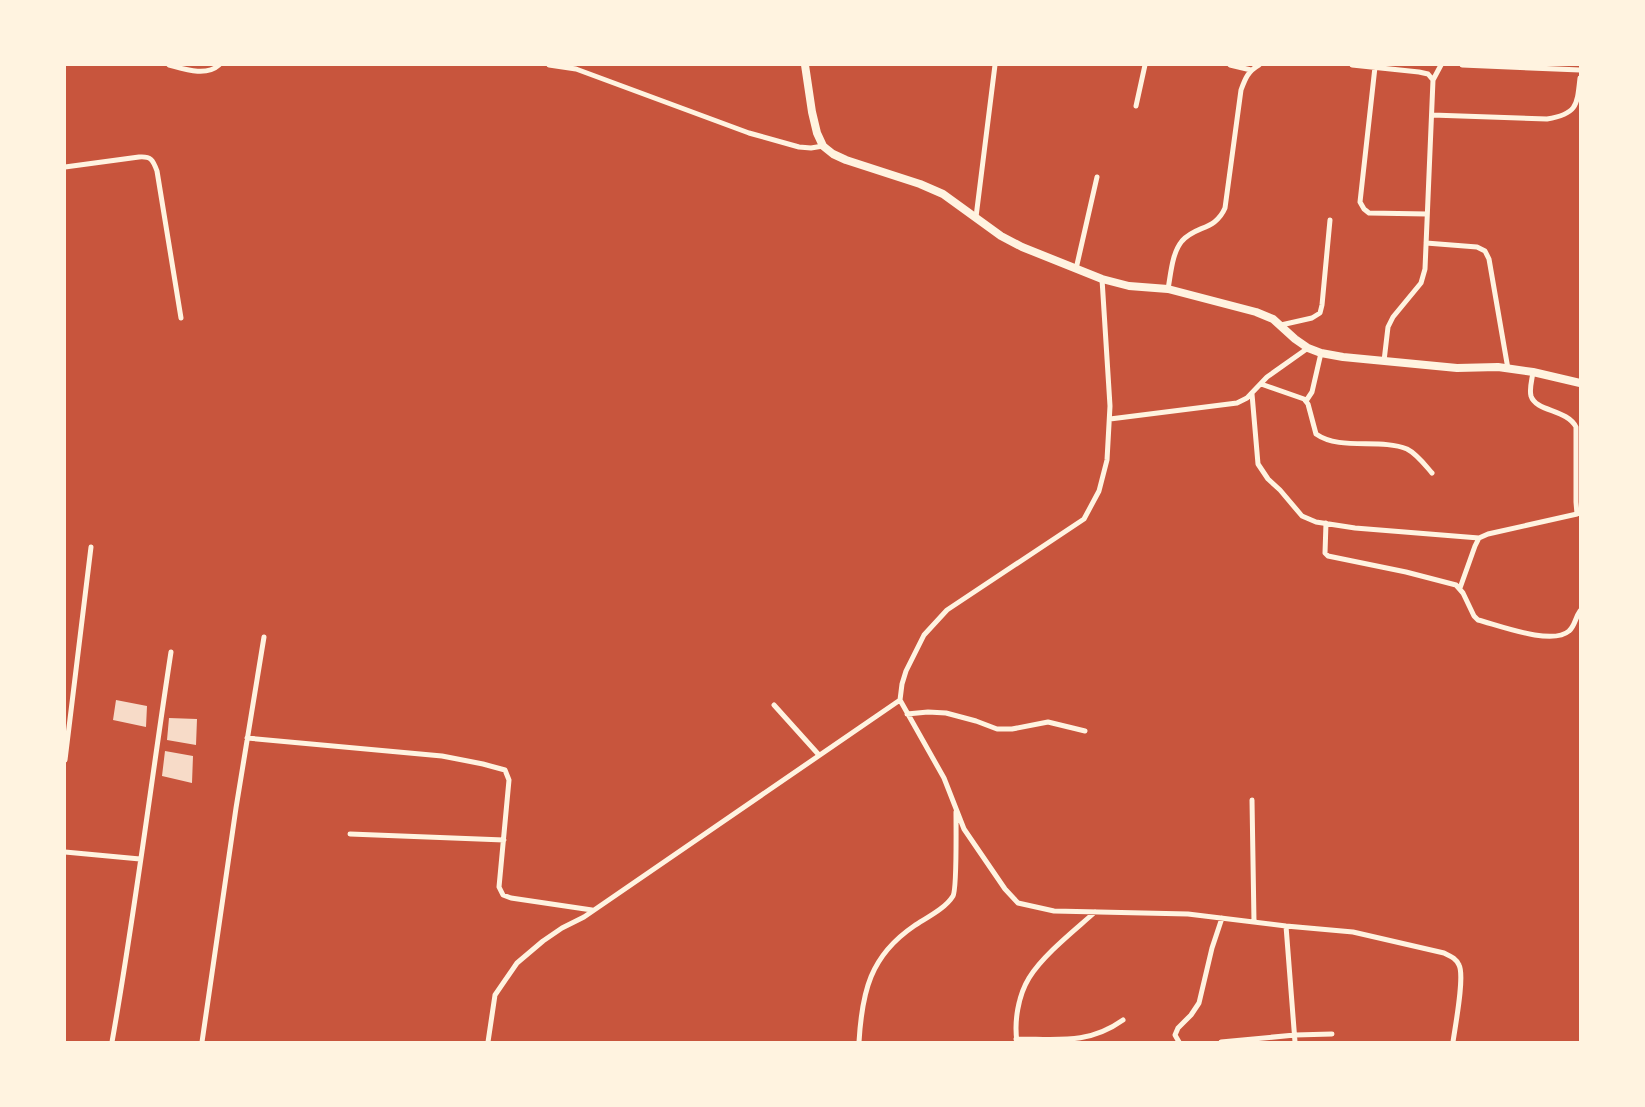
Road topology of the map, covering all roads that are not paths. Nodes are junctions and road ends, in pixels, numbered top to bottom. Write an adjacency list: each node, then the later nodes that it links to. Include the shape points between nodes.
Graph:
1 (169, 65): 2 (street, via 201,71)
2 (219, 65)
3 (549, 65): 19 (street, via 576,70 749,133 799,147)
4 (805, 65): 19 (street, via 812,112)
5 (995, 65): 23 (street)
6 (1146, 65): 17 (street)
7 (1230, 65): 13 (street)
8 (1259, 65): 13 (street)
9 (1352, 65): 12 (street)
10 (1441, 65): 16 (street)
11 (1462, 65): 14 (street)
12 (1375, 68): 16 (street, via 1419,72 1428,74); 22 (street, via 1360,202 1369,213)
13 (1251, 70): 28 (street, via 1241,90 1225,208 1215,223 1194,232 1176,250)
14 (1580, 70)
15 (1580, 78): 18 (street, via 1573,109 1562,117)
16 (1433, 80): 18 (street)
17 (1136, 106)
18 (1432, 115): 22 (street)
19 (823, 146): 23 (street, via 846,160 943,194)
20 (65, 167): 29 (street, via 148,156 153,160)
21 (1097, 177): 26 (street)
22 (1427, 214): 25 (street)
23 (976, 217): 26 (street, via 1022,247)
24 (1330, 220): 30 (street, via 1320,313)
25 (1426, 243): 33 (street, via 1421,283 1388,327); 34 (street, via 1477,247 1485,251)
26 (1076, 269): 27 (street)
27 (1102, 280): 28 (street); 40 (street)
28 (1168, 289): 30 (street, via 1256,312)
29 (181, 318)
30 (1281, 325): 31 (street)
31 (1308, 348): 32 (street); 37 (street)
32 (1321, 353): 33 (street); 39 (street, via 1312,392)
33 (1384, 361): 34 (street)
34 (1508, 370): 35 (street)
35 (1533, 372): 36 (street); 42 (street, via 1531,398 1573,420 1576,427)
36 (1580, 383)
37 (1261, 384): 38 (street); 39 (street)
38 (1252, 394): 40 (street, via 1237,403); 43 (street, via 1258,464 1262,473 1302,516)
39 (1306, 400): 41 (street, via 1316,434 1323,439 1407,449)
40 (1110, 419): 50 (street, via 1107,460 1099,491 1084,519 947,610 924,635 906,671)
41 (1432, 473)
42 (1578, 514): 44 (street)
43 (1326, 523): 44 (street, via 1411,534); 46 (street, via 1324,546 1328,556 1406,572)
44 (1479, 538): 46 (street)
45 (91, 547): 56 (street)
46 (1460, 588): 47 (street, via 1478,620 1536,635 1549,637 1568,632)
47 (1580, 611)
48 (264, 637): 54 (street)
49 (172, 652): 62 (street)
50 (900, 700): 52 (street); 55 (street)
51 (774, 705): 55 (street)
52 (907, 714): 53 (street, via 946,714 997,729 1048,722); 58 (street, via 944,778)
53 (1085, 731)
54 (247, 738): 60 (street, via 442,756 505,770 509,780); 73 (street)
55 (819, 755): 63 (street)
56 (65, 760)
57 (1252, 800): 66 (street)
58 (956, 809): 64 (street, via 964,829 1018,903 1054,911); 75 (street, via 954,893 942,907 898,938 876,965 863,999)
59 (350, 834): 60 (street)
60 (504, 840): 63 (street, via 499,887 503,895)
61 (65, 852): 62 (street)
62 (140, 858): 72 (street)
63 (592, 910): 74 (street, via 543,941 517,963 495,995)
64 (1095, 912): 65 (street); 71 (street, via 1046,957 1029,978 1018,1007)
65 (1222, 918): 66 (street); 76 (street, via 1198,1003 1175,1035)
66 (1254, 922): 67 (street)
67 (1286, 926): 70 (street); 79 (street, via 1353,932 1454,958 1460,966 1462,978)
68 (1123, 1020): 71 (street, via 1109,1031 1082,1039)
69 (1332, 1034): 70 (street)
70 (1295, 1035): 77 (street); 78 (street)
71 (1017, 1041)
72 (112, 1042)
73 (202, 1042)
74 (488, 1042)
75 (858, 1042)
76 (1179, 1042)
77 (1221, 1042)
78 (1295, 1042)
79 (1453, 1042)

